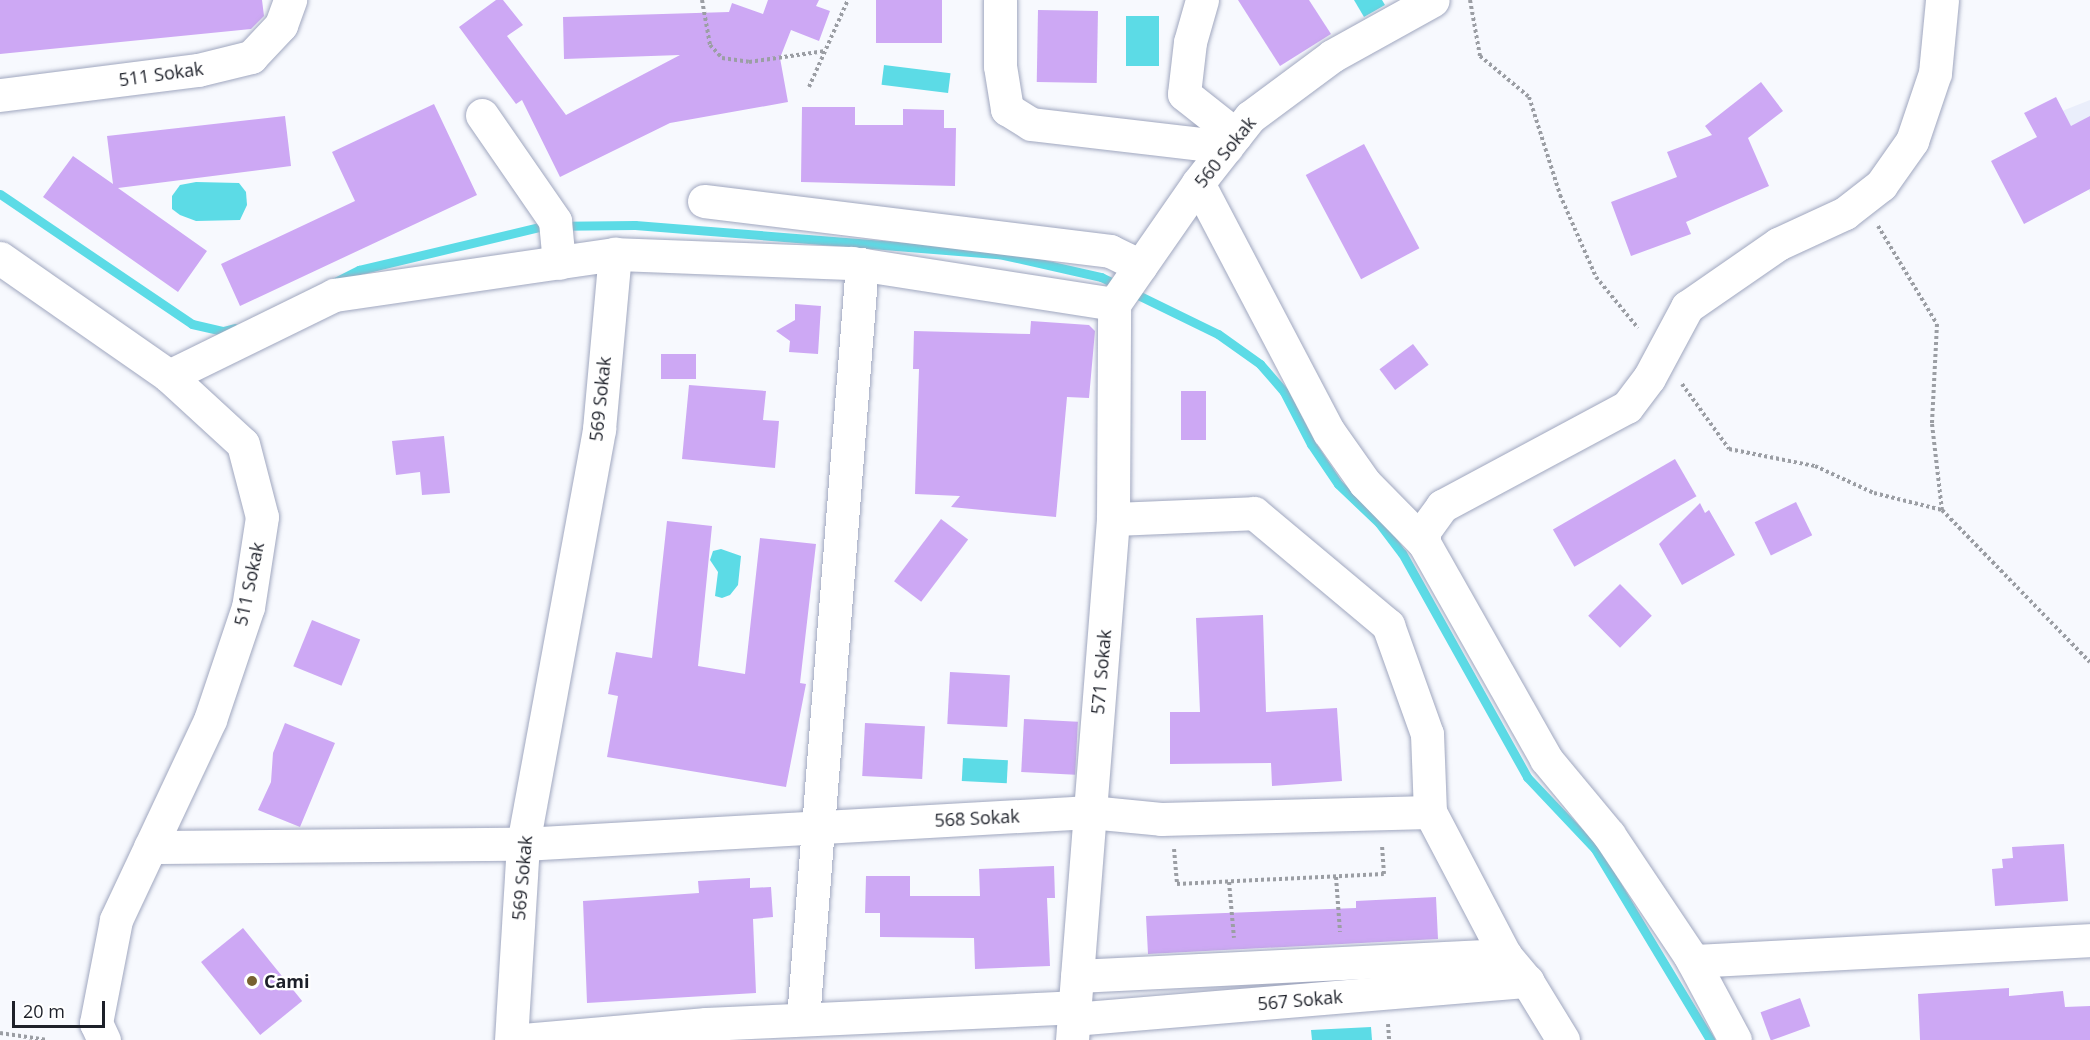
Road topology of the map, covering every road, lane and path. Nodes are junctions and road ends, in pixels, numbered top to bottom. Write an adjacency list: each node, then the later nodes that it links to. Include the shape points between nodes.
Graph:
1 (291, 0): 10 (street, 511 Sokak, via 281,25 250,57 198,70)
2 (702, 0): 8 (path, via 710,45 722,58 749,63)
3 (848, 0): 8 (path)
4 (1000, 0): 12 (street, via 1000,66 1007,109 1031,124)
5 (1202, 0): 12 (street, via 1190,42 1184,93)
6 (1433, 0): 12 (street, 560 Sokak, via 1332,56 1250,117)
7 (1942, 0): 14 (street, via 1935,73 1912,141 1881,185)
8 (825, 51): 9 (path)
9 (809, 87)
10 (0, 95)
11 (482, 116): 16 (street)
12 (1232, 141): 13 (street, 560 Sokak)
13 (1198, 183): 20 (street, 560 Sokak); 23 (street, via 1329,432 1365,483)
14 (1862, 200): 23 (street, via 1845,213 1778,244 1687,307 1649,378 1627,407 1442,506 1424,531); 24 (path, via 1937,324 1932,424 1942,510)
15 (704, 201): 20 (street, via 1110,251)
16 (557, 241): 17 (street); 21 (street, via 334,295)
17 (615, 255): 19 (street); 30 (street, 569 Sokak, via 599,429)
18 (0, 258): 21 (street, 511 Sokak)
19 (862, 264): 20 (street); 29 (street)
20 (1126, 287): 22 (street, 571 Sokak)
21 (169, 376): 31 (street, 511 Sokak, via 243,444 262,517 248,606 214,709)
22 (1113, 519): 25 (street, 571 Sokak); 26 (street, via 1254,513 1388,625 1427,734)
23 (1424, 543): 36 (street, via 1546,759 1609,836)
24 (2090, 662)
25 (1090, 812): 28 (street, 568 Sokak); 29 (street, 568 Sokak); 40 (street, 571 Sokak)
26 (1430, 812): 27 (street, 568 Sokak); 35 (street)
27 (1380, 813): 28 (street, 568 Sokak); 32 (path, via 1384,874)
28 (1172, 818): 33 (path, via 1177,884)
29 (815, 827): 30 (street, 568 Sokak); 41 (street)
30 (523, 844): 31 (street, 568 Sokak); 45 (street, 569 Sokak)
31 (150, 847): 44 (street, 511 Sokak, via 116,920 96,1023)
32 (1335, 876): 33 (path); 37 (path)
33 (1229, 882): 38 (path)
34 (2090, 940): 36 (street)
35 (1505, 955): 37 (street, 567 Sokak); 39 (street)
36 (1694, 961): 48 (street)
37 (1342, 963): 38 (street, 567 Sokak)
38 (1236, 968): 40 (street, 567 Sokak)
39 (1527, 981): 40 (street, 567 Sokak); 47 (street)
40 (1074, 1011): 41 (street)
41 (803, 1019): 46 (street)
42 (0, 1033): 43 (path)
43 (47, 1040)
44 (104, 1040)
45 (511, 1040)
46 (523, 1040)
47 (1563, 1040)
48 (1735, 1040)

